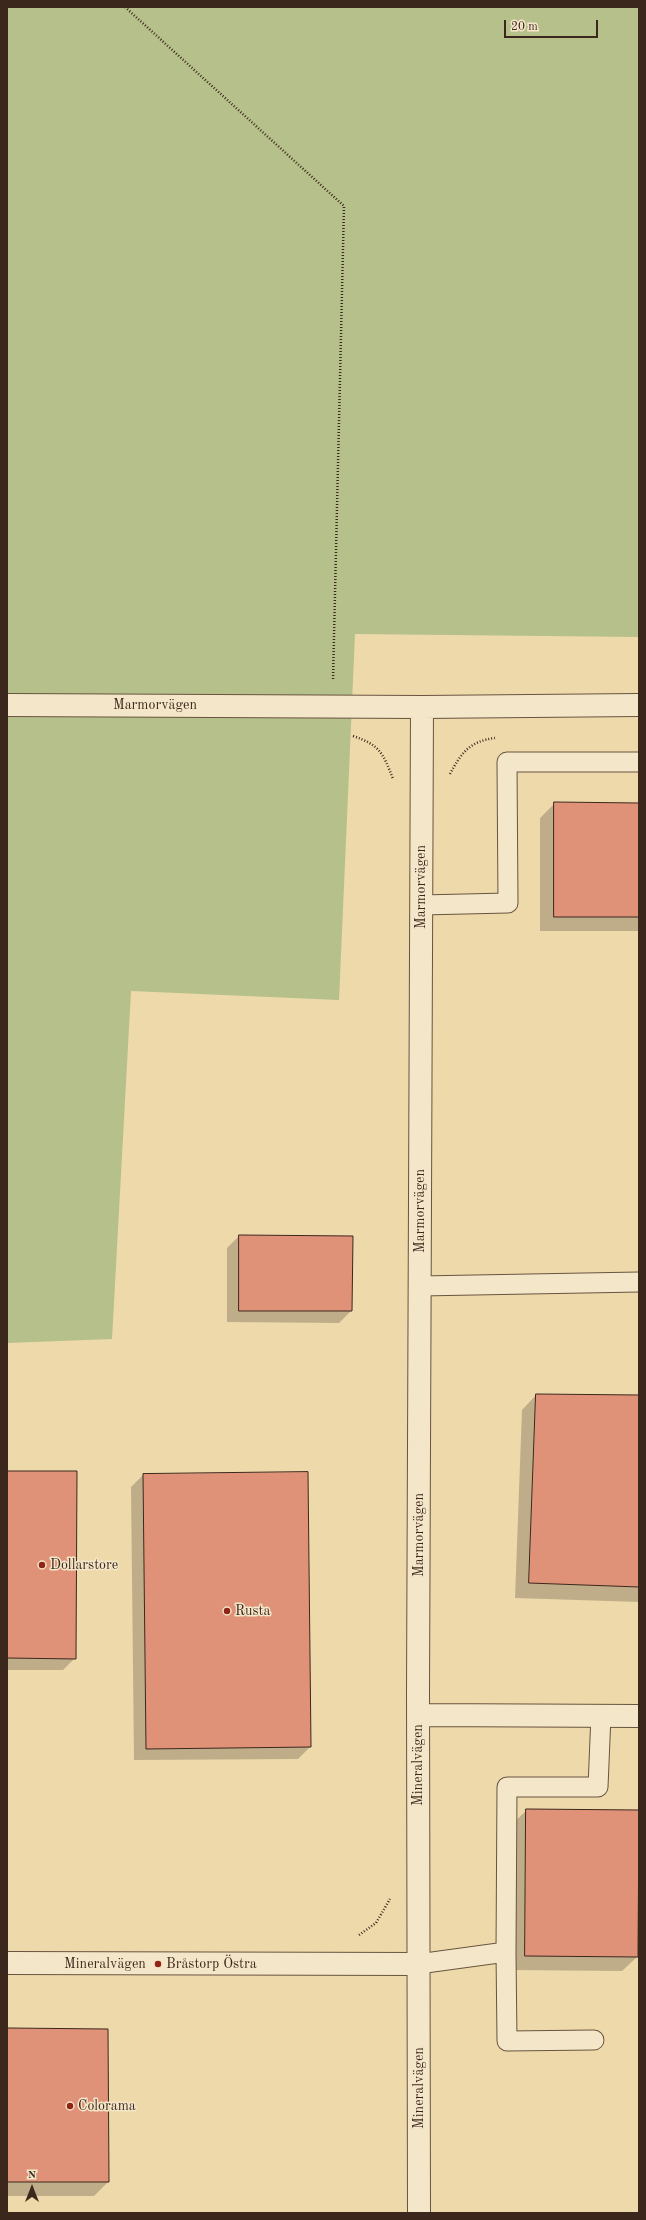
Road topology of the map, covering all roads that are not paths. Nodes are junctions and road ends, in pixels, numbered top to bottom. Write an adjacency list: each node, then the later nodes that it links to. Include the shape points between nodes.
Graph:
1 (7, 705): 3 (street, Marmorvägen)
2 (639, 705): 3 (street, Marmorvägen)
3 (422, 707): 5 (street, Marmorvägen)
4 (639, 762): 5 (lane, via 507,762 508,903)
5 (421, 905): 7 (street, Marmorvägen)
6 (639, 1282): 7 (lane)
7 (420, 1286): 8 (street, Marmorvägen)
8 (418, 1715): 9 (street, Mineralvägen); 13 (street, Mineralvägen)
9 (601, 1715): 10 (street, Mineralvägen); 11 (lane, via 598,1787 507,1787)
10 (639, 1716)
11 (506, 1952): 13 (lane); 14 (lane, via 507,2041)
12 (7, 1963): 13 (street, Mineralvägen)
13 (418, 1964): 15 (street, Mineralvägen)
14 (594, 2040)
15 (420, 2213)

